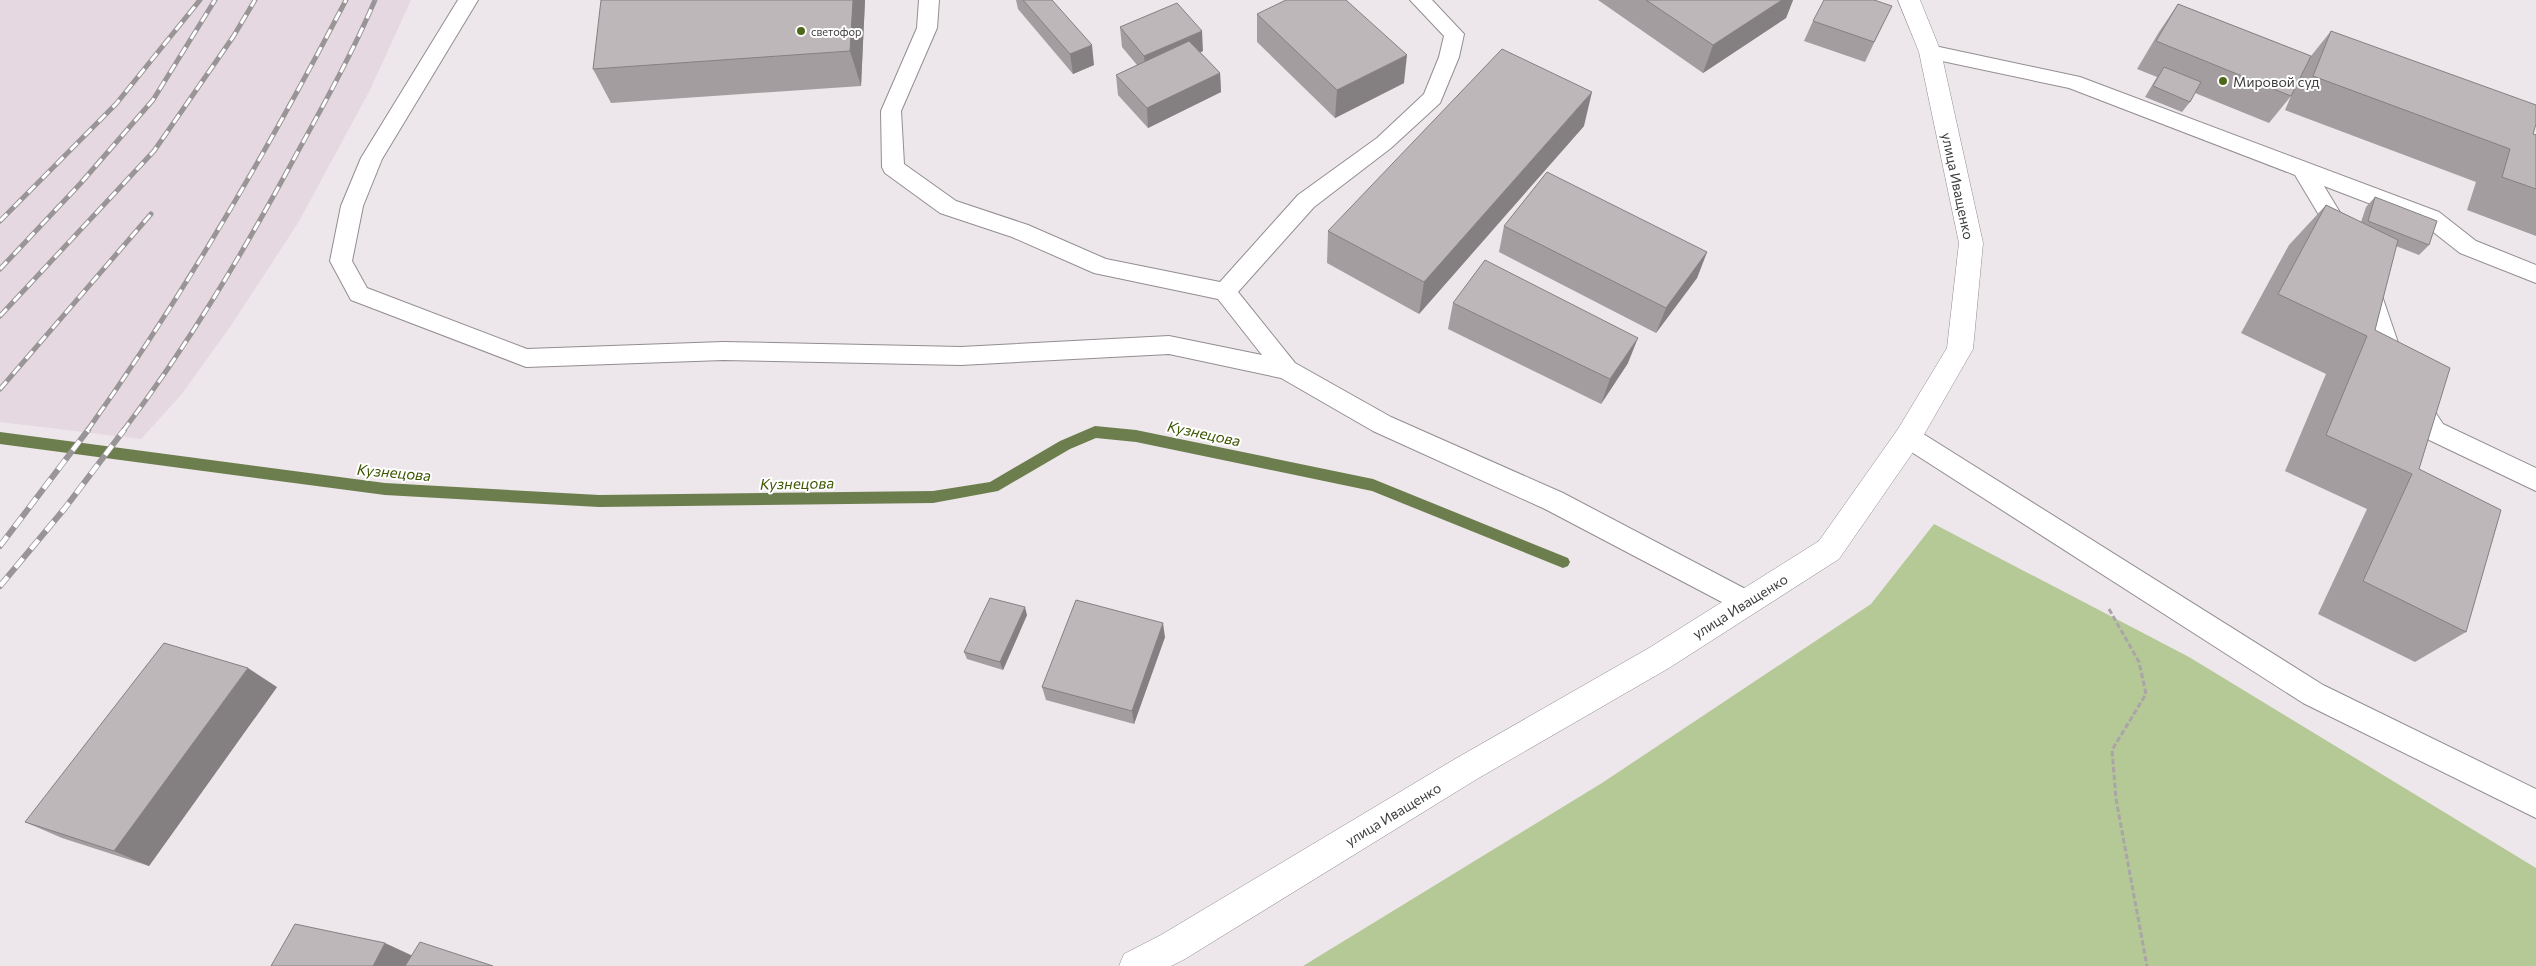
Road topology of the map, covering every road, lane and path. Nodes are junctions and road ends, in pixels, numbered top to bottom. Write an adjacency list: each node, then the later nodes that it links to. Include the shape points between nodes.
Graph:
1 (468, 0): 9 (lane, via 372,158 352,206 341,261 359,294 526,358 724,350 961,356 1169,344)
2 (929, 0): 8 (lane, via 927,28 891,111 893,167 948,207 1020,231 1102,267)
3 (1420, 0): 8 (lane, via 1454,34 1433,98 1384,142 1306,201)
4 (1909, 0): 5 (main road, улица Иващенко)
5 (1930, 52): 6 (lane, via 2073,82); 10 (main road, улица Иващенко, via 1971,243 1960,350)
6 (2303, 170): 7 (lane, via 2431,218 2468,247); 11 (lane, via 2364,271 2388,355 2434,431)
7 (2536, 274)
8 (1225, 292): 9 (lane)
9 (1287, 370): 12 (lane, via 1382,424 1554,501)
10 (1908, 437): 12 (main road, улица Иващенко, via 1829,550); 14 (lane, via 2313,694)
11 (2536, 480)
12 (1746, 602): 15 (main road, улица Иващенко, via 1659,658 1466,769 1173,948)
13 (2106, 602): 16 (path, via 2139,662 2146,694 2112,750 2116,799)
14 (2536, 804)
15 (1136, 966)
16 (2147, 966)

